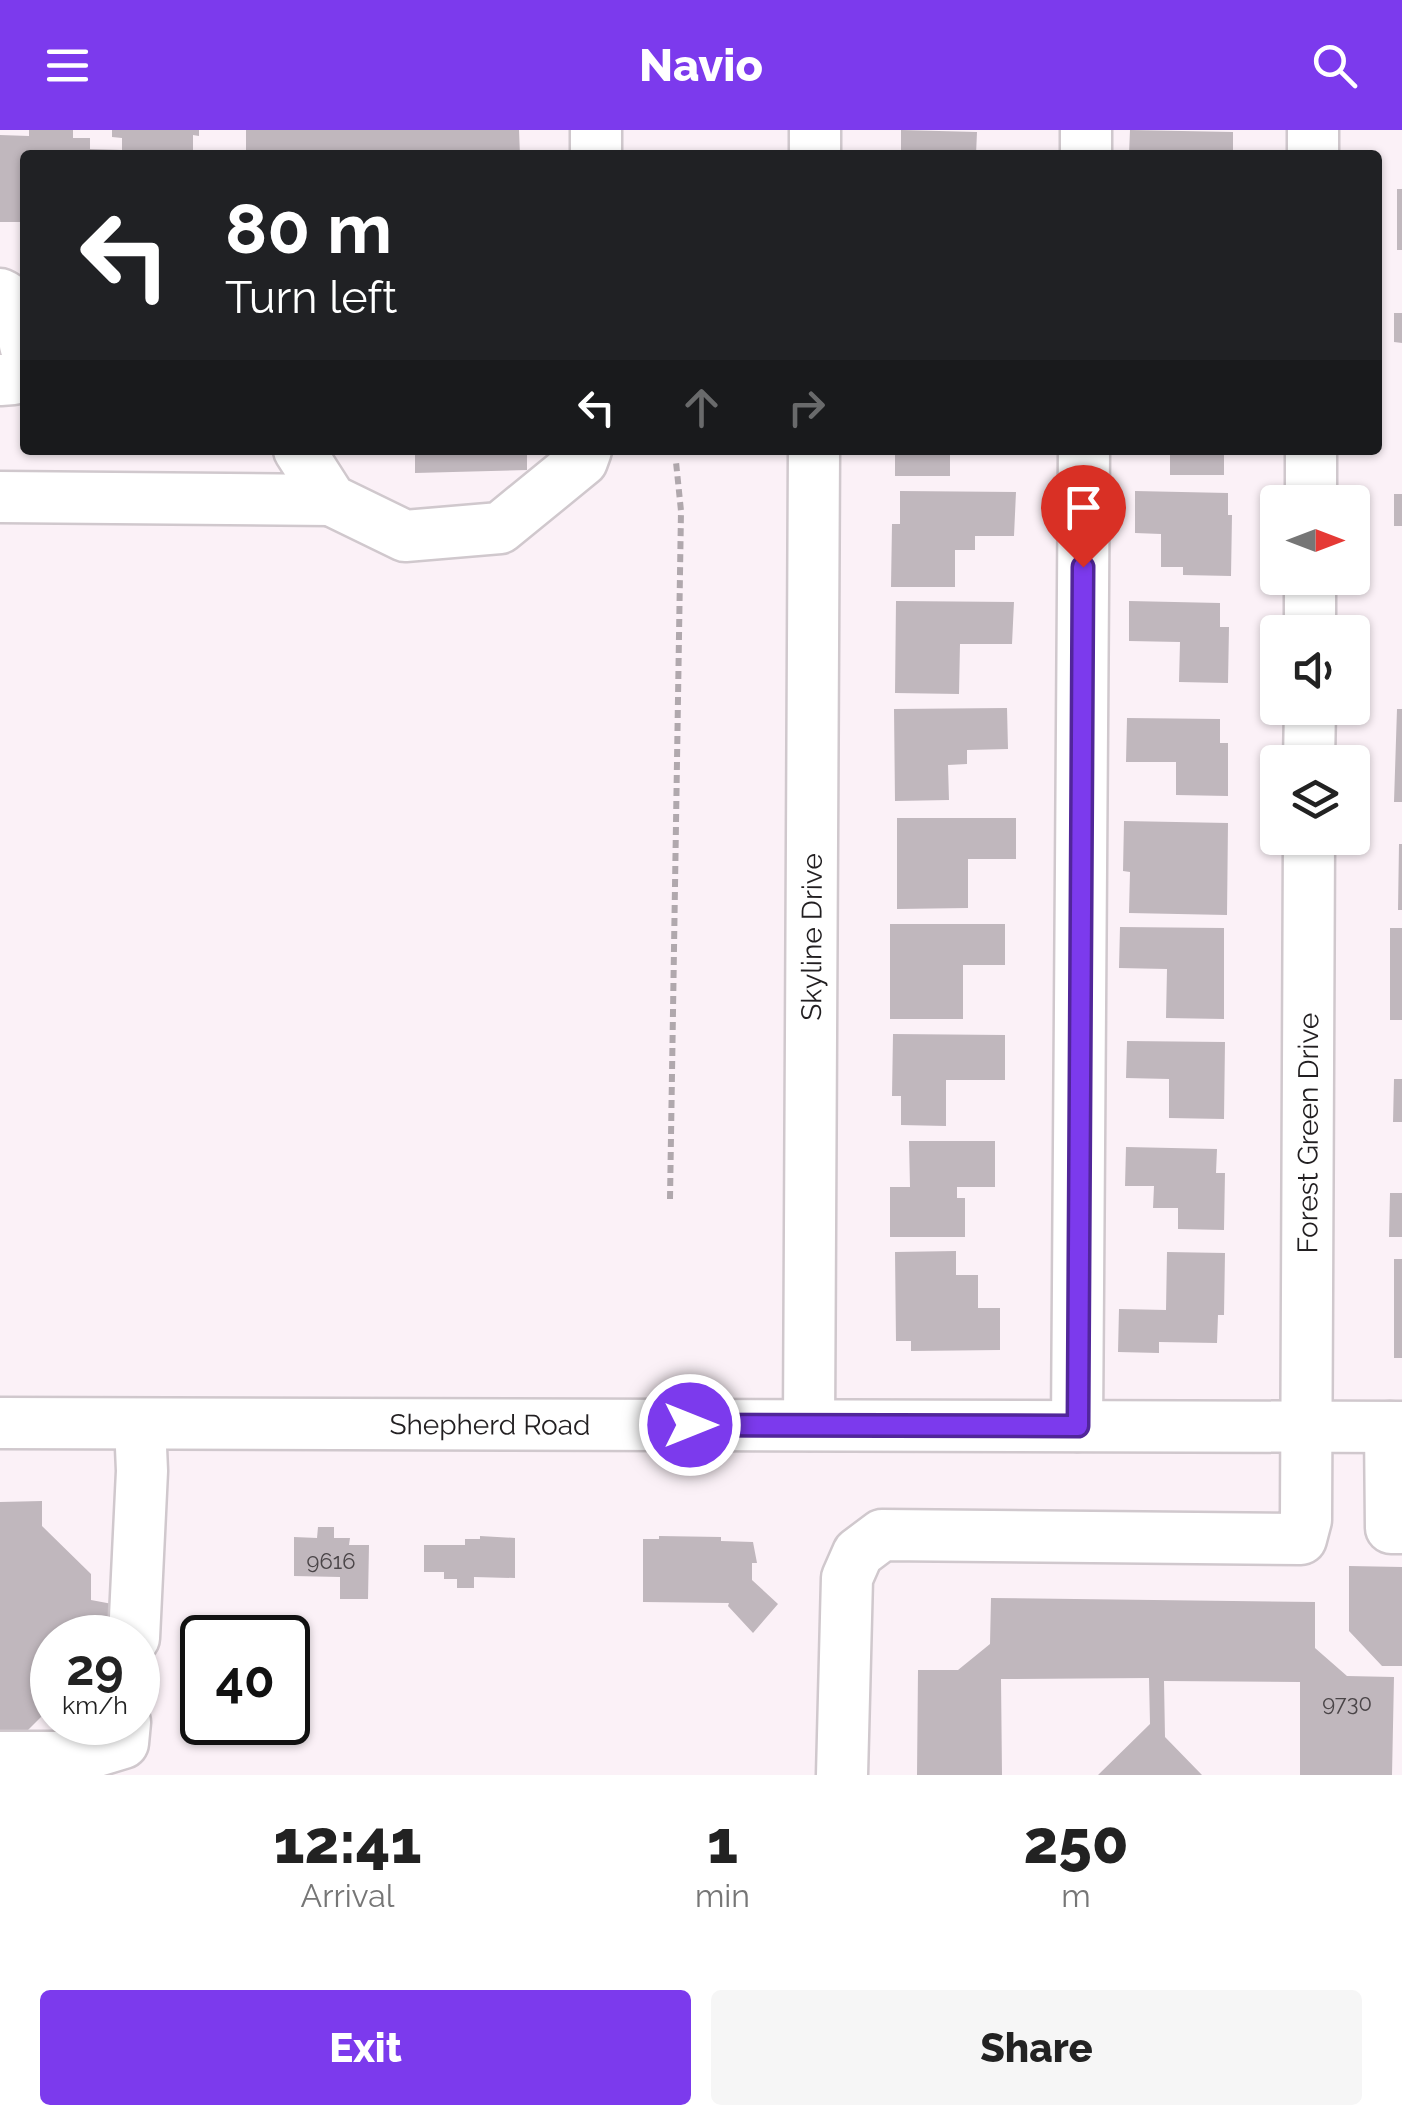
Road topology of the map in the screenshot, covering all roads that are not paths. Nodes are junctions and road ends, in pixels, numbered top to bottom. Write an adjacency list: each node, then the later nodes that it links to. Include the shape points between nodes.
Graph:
1 (0, 294): 2 (street, via 10,298)
2 (20, 318)
3 (302, 455): 10 (street)
4 (814, 455): 14 (street, Skyline Drive)
5 (1084, 455): 15 (street)
6 (1311, 455): 8 (street)
7 (584, 456): 10 (street, via 500,528 405,536)
8 (1311, 485)
9 (0, 497): 10 (street)
10 (331, 500)
11 (1309, 855): 16 (street, Forest Green Drive)
12 (0, 1424): 13 (street, Shepherd Road)
13 (140, 1424): 14 (street, Shepherd Road); 19 (street)
14 (808, 1426): 15 (street, Shepherd Road)
15 (1078, 1426): 16 (street, Shepherd Road)
16 (1305, 1426): 17 (street, Shepherd Road); 22 (street, Forest Green Drive, via 1302,1539 882,1535 858,1553 847,1578)
17 (1396, 1428): 18 (street, via 1392,1528)
18 (1402, 1528)
19 (135, 1615)
20 (116, 1745): 21 (street, via 77,1757)
21 (0, 1757)
22 (842, 1775)

